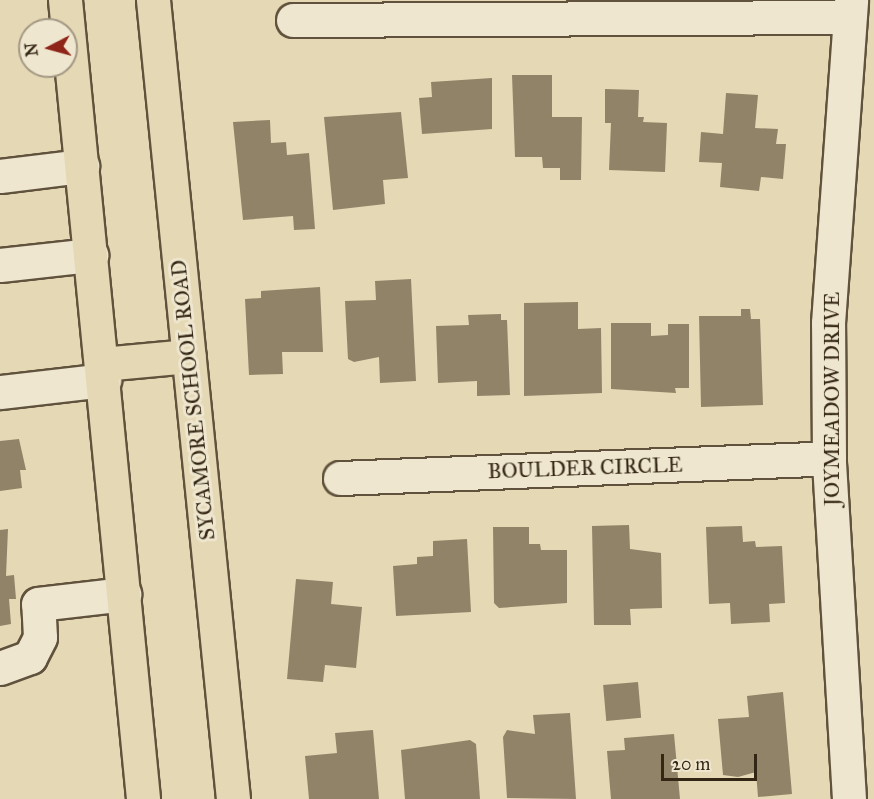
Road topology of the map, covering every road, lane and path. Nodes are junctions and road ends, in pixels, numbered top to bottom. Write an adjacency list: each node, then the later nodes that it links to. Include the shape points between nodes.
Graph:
1 (65, 0): 5 (main road)
2 (153, 0): 9 (main road, SYCAMORE SCHOOL ROAD)
3 (850, 9): 4 (street); 12 (street, JOYMEADOW DRIVE, via 828,323)
4 (293, 20)
5 (82, 166): 6 (street); 7 (main road)
6 (0, 176)
7 (91, 255): 8 (street); 10 (main road)
8 (0, 265)
9 (189, 356): 10 (main road); 17 (main road, SYCAMORE SCHOOL ROAD)
10 (103, 372): 11 (street); 14 (main road)
11 (0, 392)
12 (829, 458): 13 (street, BOULDER CIRCLE); 18 (street, JOYMEADOW DRIVE)
13 (340, 478)
14 (124, 594): 15 (street, via 38,604 40,637 30,657); 16 (main road)
15 (0, 668)
16 (144, 799)
17 (233, 799)
18 (849, 799)

